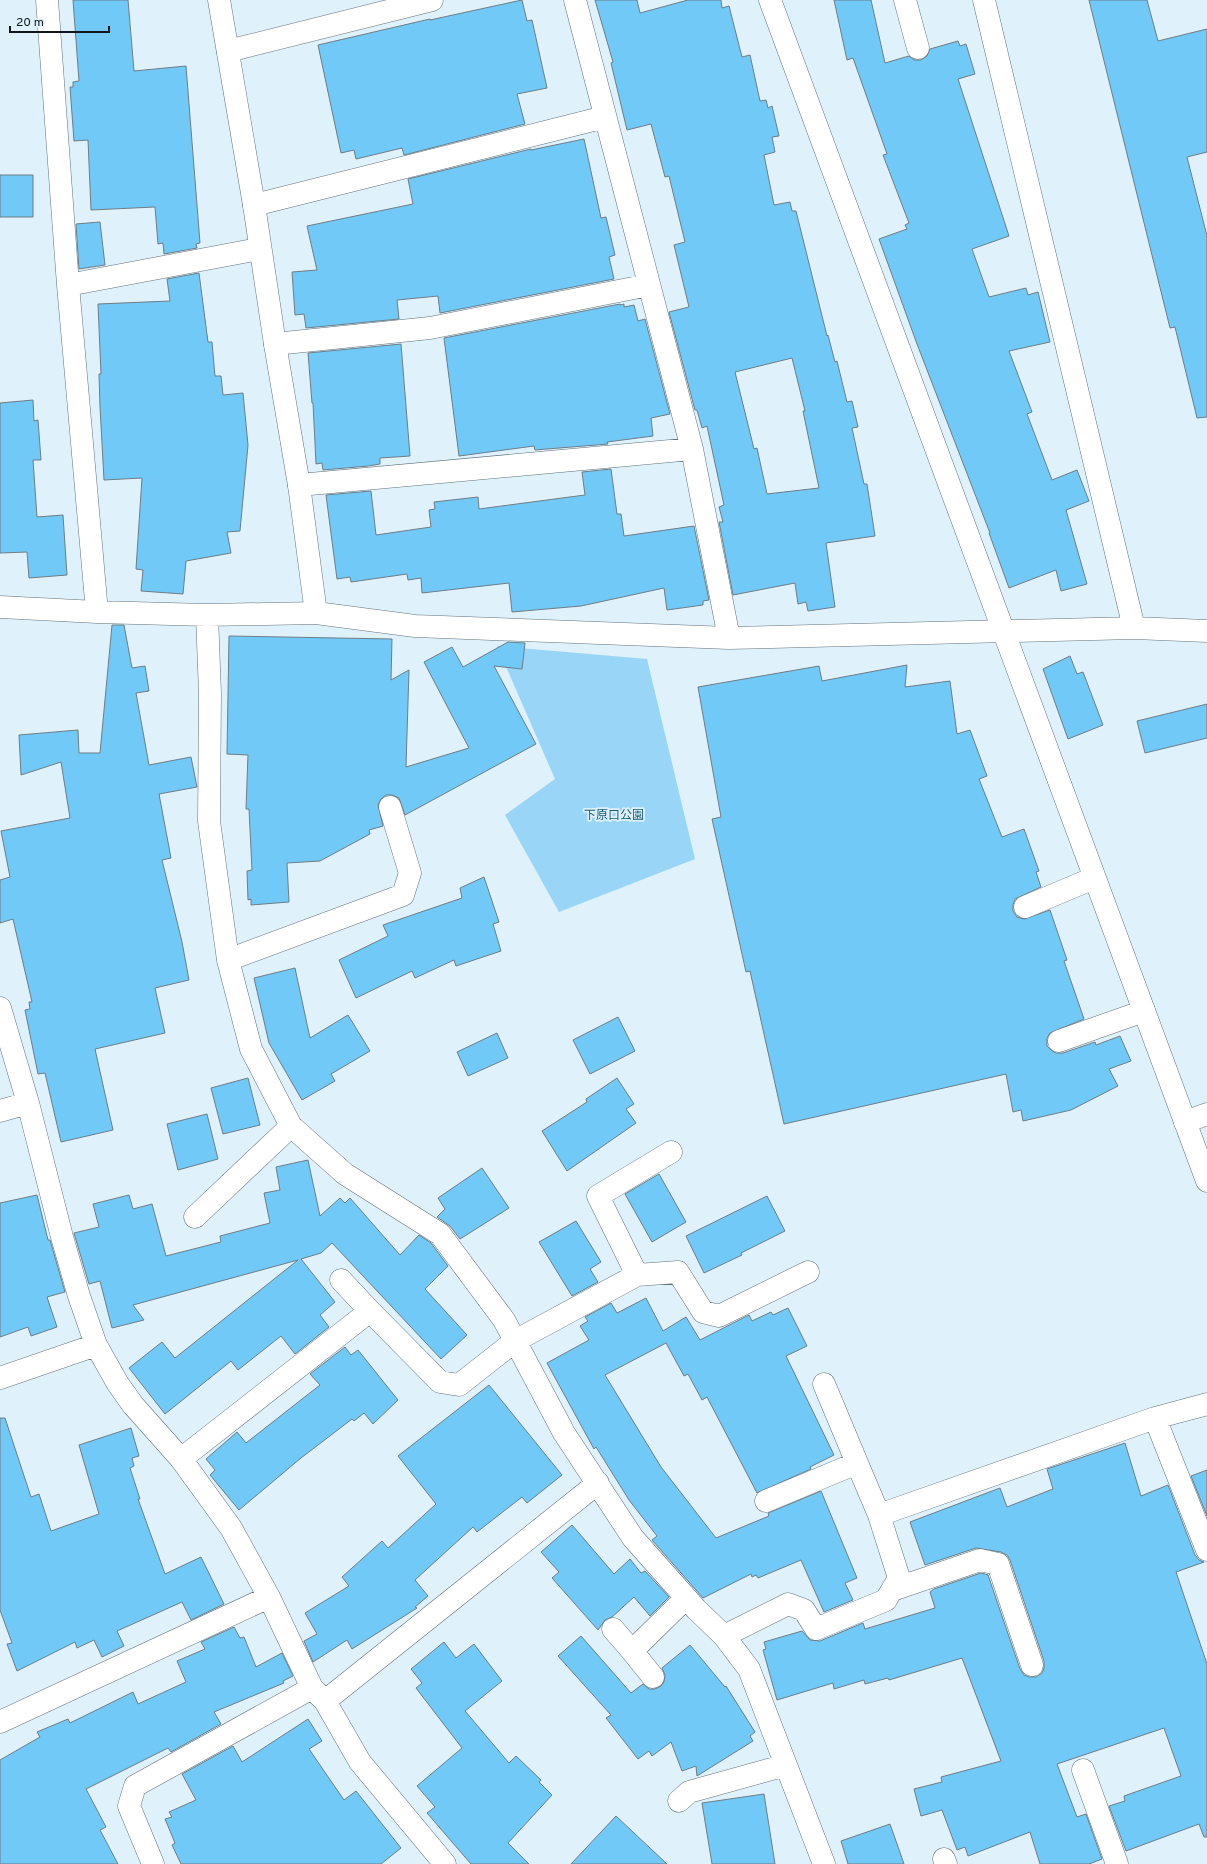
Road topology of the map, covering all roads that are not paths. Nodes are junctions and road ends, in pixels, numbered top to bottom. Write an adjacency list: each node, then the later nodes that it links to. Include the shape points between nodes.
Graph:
1 (47, 0): 13 (street)
2 (220, 0): 9 (street)
3 (432, 0): 9 (street)
4 (575, 0): 10 (street)
5 (770, 0): 24 (street)
6 (905, 0): 8 (street)
7 (984, 0): 22 (street)
8 (918, 48)
9 (228, 51): 11 (street)
10 (605, 117): 11 (street); 14 (street)
11 (254, 205): 12 (street)
12 (259, 250): 13 (street); 15 (street)
13 (68, 285): 19 (street)
14 (649, 285): 15 (street, via 430,328); 16 (street)
15 (274, 344): 17 (street)
16 (692, 449): 17 (street); 25 (street)
17 (299, 485): 20 (street)
18 (0, 607): 19 (street)
19 (97, 612): 21 (street)
20 (316, 613): 21 (street); 25 (street, via 415,626)
21 (207, 615): 29 (street, via 210,694 209,821)
22 (1134, 628): 23 (street); 24 (street)
23 (1207, 631)
24 (1002, 632): 25 (street); 27 (street)
25 (729, 638)
26 (390, 807): 29 (street, via 410,873 403,895)
27 (1094, 878): 28 (street); 31 (street)
28 (1025, 907)
29 (228, 960): 37 (street, via 251,1049)
30 (0, 1008): 33 (street)
31 (1144, 1012): 32 (street); 36 (street)
32 (1059, 1041)
33 (28, 1103): 34 (street); 46 (street, via 62,1237)
34 (0, 1111)
35 (1207, 1114): 36 (street)
36 (1185, 1122): 39 (street)
37 (291, 1126): 40 (street); 45 (street, via 345,1174 440,1234 504,1320)
38 (671, 1152): 42 (street, via 598,1196)
39 (1207, 1182)
40 (195, 1218)
41 (808, 1272): 42 (street, via 719,1316 703,1312 678,1272)
42 (637, 1275): 45 (street)
43 (340, 1280): 44 (street)
44 (370, 1311): 45 (street, via 440,1382 458,1385); 51 (street)
45 (515, 1341): 53 (street, via 564,1433)
46 (96, 1345): 47 (street); 51 (street, via 133,1405)
47 (0, 1378)
48 (824, 1384): 52 (street)
49 (1207, 1404): 50 (street)
50 (1155, 1418): 55 (street); 56 (street)
51 (181, 1459): 58 (street, via 231,1528)
52 (857, 1463): 54 (street); 55 (street)
53 (598, 1483): 59 (street, via 633,1538); 65 (street)
54 (766, 1501)
55 (879, 1514): 57 (street, via 900,1578)
56 (1207, 1550)
57 (892, 1590): 61 (street, via 886,1600 816,1629 804,1610 788,1604); 63 (street, via 980,1560 998,1564)
58 (269, 1597): 65 (street); 66 (street)
59 (686, 1598): 61 (street); 62 (street)
60 (613, 1629): 62 (street)
61 (724, 1636): 67 (street, via 749,1669)
62 (632, 1651): 64 (street)
63 (1032, 1665)
64 (653, 1677)
65 (318, 1695): 70 (street, via 135,1786 129,1806); 71 (street, via 360,1762)
66 (0, 1722)
67 (786, 1765): 69 (street, via 689,1792); 72 (street)
68 (1083, 1770): 73 (street)
69 (680, 1801)
70 (153, 1864)
71 (445, 1864)
72 (824, 1864)
73 (1117, 1864)

